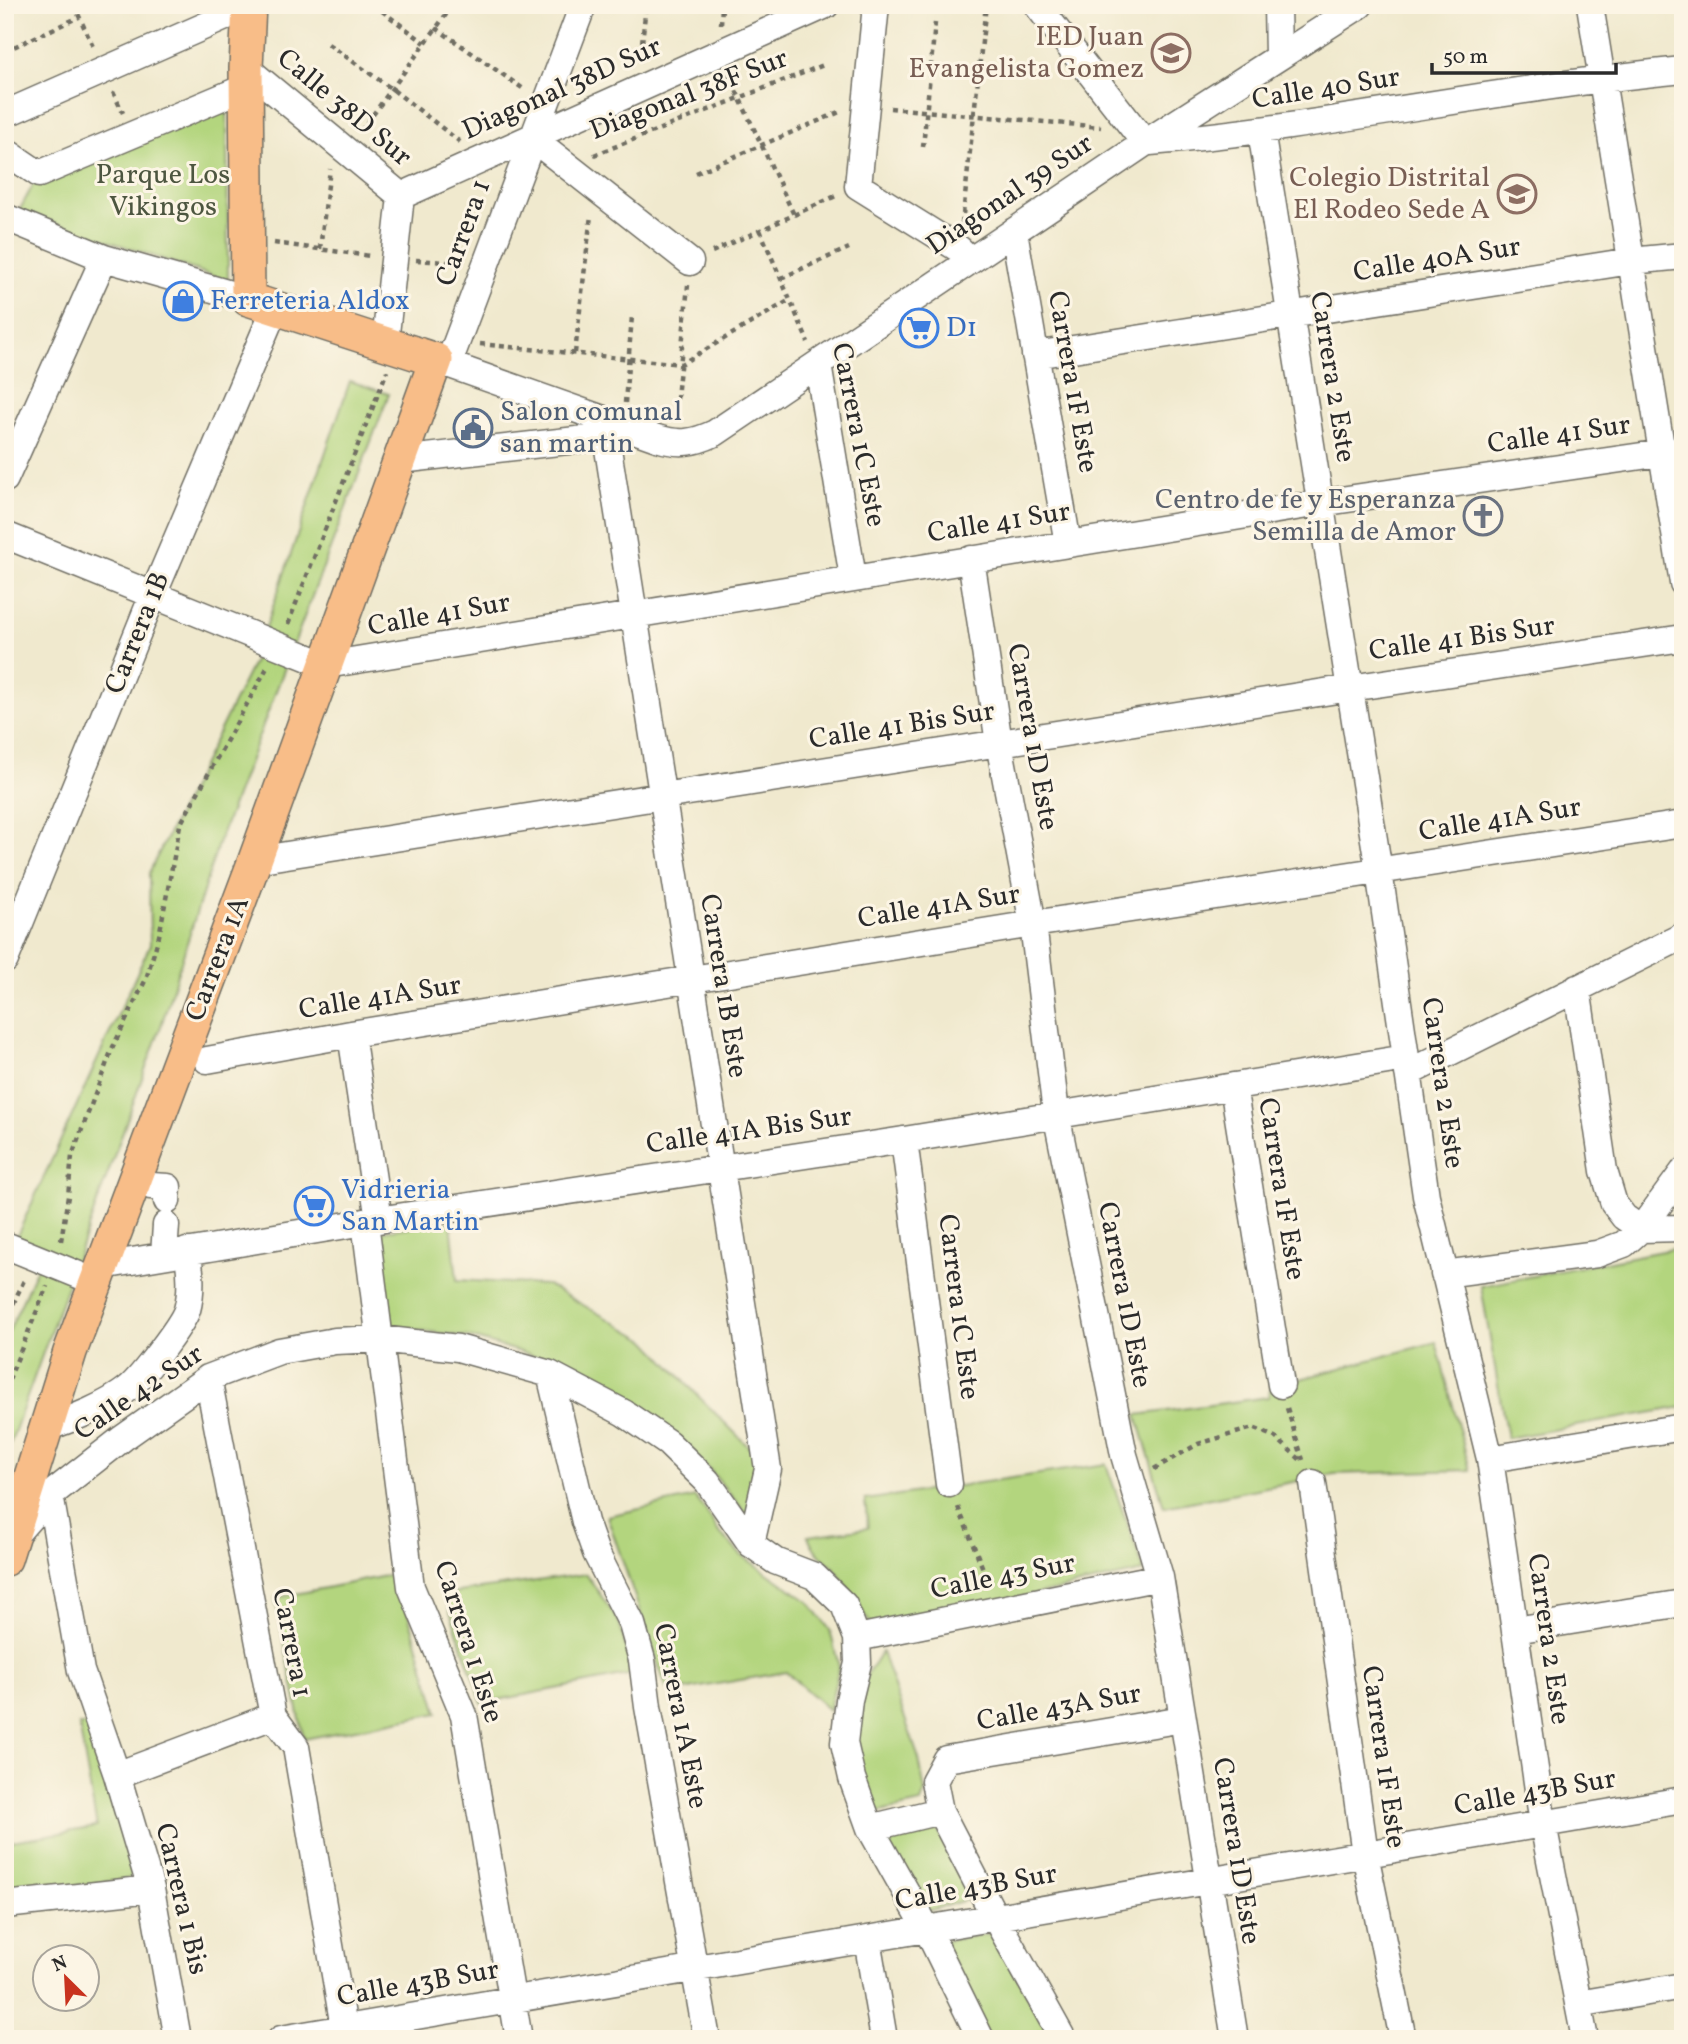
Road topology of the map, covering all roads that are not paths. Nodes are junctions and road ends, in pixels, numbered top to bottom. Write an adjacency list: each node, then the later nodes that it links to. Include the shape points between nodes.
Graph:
1 (583, 5): 16 (street, Carrera 1)
2 (826, 5): 16 (street, Diagonal 38D Sur)
3 (876, 5): 21 (street, via 858,186)
4 (1037, 5): 15 (street)
5 (1277, 5): 9 (street)
6 (1360, 5): 9 (street, Diagonal 39 Sur)
7 (1590, 5): 12 (street)
8 (236, 12): 11 (main road, Carrera 1B); 13 (street)
9 (1278, 56): 15 (street, Diagonal 39 Sur)
10 (1683, 70): 12 (street, Calle 40 Sur)
11 (246, 77): 17 (street, via 39,174); 18 (street, Calle 38D Sur); 26 (main road, Carrera 1B)
12 (1602, 78): 14 (street, Calle 40 Sur); 24 (street)
13 (5, 114)
14 (1261, 131): 15 (street, Calle 40 Sur); 27 (street, Carrera 2 Este)
15 (1140, 136): 20 (street, Diagonal 39 Sur)
16 (532, 138): 18 (street, Diagonal 38D Sur); 25 (street); 29 (street, Carrera 1)
17 (5, 151)
18 (401, 196): 28 (street)
19 (5, 217): 23 (street)
20 (1014, 231): 21 (street, Diagonal 39 Sur); 30 (street, Carrera 1F Este)
21 (965, 255): 31 (street, Diagonal 39 Sur)
22 (1683, 256): 24 (street, Calle 40A Sur)
23 (104, 258): 26 (street); 35 (street)
24 (1631, 261): 27 (street, Calle 40A Sur); 33 (street)
25 (690, 262)
26 (262, 304): 28 (main road); 42 (street, Carrera 1B)
27 (1290, 314): 30 (street, Calle 40A Sur); 36 (street, Carrera 2 Este)
28 (388, 352): 29 (main road)
29 (447, 355): 32 (street); 34 (main road, Carrera 1A)
30 (1035, 355): 38 (street, Carrera 1F Este)
31 (818, 363): 32 (street, Diagonal 39 Sur, via 715,433 686,442); 40 (street, Carrera 1C Este)
32 (622, 432): 34 (street); 43 (street, Carrera 1B Este)
33 (1672, 451): 36 (street, Calle 41 Sur); 41 (street)
34 (400, 460): 45 (main road, Carrera 1A)
35 (5, 479)
36 (1320, 503): 38 (street, Calle 41 Sur); 46 (street, Carrera 2 Este)
37 (5, 535): 42 (street)
38 (1068, 544): 39 (street, Calle 41 Sur)
39 (971, 559): 40 (street, Calle 41 Sur); 47 (street, Carrera 1D Este)
40 (853, 578): 43 (street, Calle 41 Sur)
41 (1683, 583)
42 (153, 595): 45 (street); 54 (street, Carrera 1B)
43 (633, 614): 45 (street, Calle 41 Sur); 48 (street, Carrera 1B Este)
44 (1683, 638): 46 (street, Calle 41 Bis Sur)
45 (326, 665): 50 (main road, Carrera 1A)
46 (1350, 688): 47 (street, Calle 41 Bis Sur); 51 (street, Carrera 2 Este)
47 (999, 743): 48 (street, Calle 41 Bis Sur); 52 (street, Carrera 1D Este)
48 (662, 796): 50 (street, Calle 41 Bis Sur); 55 (street, Carrera 1B Este)
49 (1683, 824): 51 (street, Calle 41A Sur)
50 (255, 860): 71 (main road, Carrera 1A)
51 (1379, 871): 52 (street, Calle 41A Sur); 59 (street, Carrera 2 Este)
52 (1033, 924): 55 (street, Calle 41A Sur); 61 (street, Carrera 1D Este)
53 (1683, 936): 56 (street, Calle 41A Bis Sur)
54 (5, 960)
55 (690, 979): 57 (street, Calle 41A Sur); 63 (street, Carrera 1B Este)
56 (1577, 988): 59 (street, Calle 41A Bis Sur); 68 (street, via 1604,1171 1614,1204)
57 (351, 1034): 58 (street, Calle 41A Sur); 66 (street, Carrera 1 Este)
58 (208, 1060)
59 (1407, 1066): 60 (street, Calle 41A Bis Sur); 72 (street, Carrera 2 Este, via 1426,1196)
60 (1233, 1086): 61 (street, Calle 41A Bis Sur); 76 (street, Carrera 1F Este)
61 (1056, 1114): 62 (street, Calle 41A Bis Sur); 85 (street, Carrera 1D Este, via 1124,1455)
62 (904, 1140): 63 (street, Calle 41A Bis Sur); 81 (street, Carrera 1C Este)
63 (719, 1166): 66 (street, Calle 41A Bis Sur); 83 (street, Carrera 1B Este, via 768,1469)
64 (1683, 1172): 68 (street)
65 (161, 1204): 70 (street)
66 (372, 1221): 70 (street, Calle 41A Bis Sur); 73 (street, Carrera 1 Este)
67 (1683, 1228): 68 (street)
68 (1641, 1229): 72 (street, via 1624,1244 1597,1254)
69 (5, 1245): 71 (street)
70 (176, 1253): 71 (street, Calle 41A Bis Sur); 78 (street, via 191,1269 187,1311 164,1345 130,1388)
71 (99, 1274): 78 (main road, Carrera 1A)
72 (1444, 1275): 79 (street, Carrera 2 Este)
73 (380, 1339): 74 (street, Calle 42 Sur, via 458,1348); 75 (street, Calle 42 Sur, via 279,1351); 105 (street, Carrera 1 Este, via 411,1587 464,1715)
74 (550, 1374): 83 (street, Calle 42 Sur, via 624,1413 668,1443 707,1481); 103 (street, Carrera 1A Este, via 585,1522 632,1624 642,1660)
75 (208, 1378): 82 (street, Calle 42 Sur); 89 (street, Carrera 1)
76 (1281, 1385)
77 (1683, 1427): 79 (street)
78 (46, 1428): 84 (main road, Carrera 1A)
79 (1490, 1459): 87 (street, Carrera 2 Este)
80 (1308, 1472): 96 (street, Carrera 1F Este)
81 (948, 1483)
82 (50, 1495): 84 (street, Calle 42 Sur); 91 (street, via 81,1671)
83 (751, 1544): 88 (street, via 827,1587 844,1605)
84 (8, 1549)
85 (1160, 1577): 88 (street, Calle 43 Sur); 90 (street, Carrera 1D Este)
86 (1683, 1603): 87 (street)
87 (1515, 1630): 94 (street, Carrera 2 Este)
88 (857, 1638): 95 (street, via 858,1664 844,1743)
89 (273, 1716): 91 (street); 107 (street, Carrera 1, via 296,1747)
90 (1183, 1719): 93 (street, Calle 43A Sur, via 946,1759 934,1781); 97 (street, Carrera 1D Este)
91 (117, 1775): 98 (street, Carrera 1 Bis)
92 (1683, 1800): 94 (street, Calle 43B Sur)
93 (940, 1811): 95 (street); 100 (street)
94 (1543, 1824): 96 (street, Calle 43B Sur); 106 (street, Carrera 2 Este)
95 (870, 1828): 101 (street)
96 (1365, 1854): 97 (street, Calle 43B Sur); 116 (street, Carrera 1F Este)
97 (1208, 1881): 100 (street, Calle 43B Sur); 115 (street, Carrera 1D Este)
98 (151, 1889): 99 (street); 108 (street, Carrera 1 Bis)
99 (5, 1905)
100 (995, 1917): 101 (street, Calle 43B Sur); 114 (street)
101 (927, 1929): 102 (street, Calle 43B Sur); 113 (street)
102 (867, 1939): 103 (street, Calle 43B Sur); 112 (street)
103 (696, 1968): 105 (street, Calle 43B Sur); 111 (street, Carrera 1A Este)
104 (1683, 1986): 106 (street)
105 (511, 2000): 107 (street, Calle 43B Sur); 110 (street, Carrera 1 Este)
106 (1578, 2004): 117 (street, Carrera 2 Este)
107 (345, 2033): 109 (street, Calle 43B Sur)
108 (178, 2039)
109 (281, 2039)
110 (519, 2039)
111 (708, 2039)
112 (884, 2039)
113 (981, 2039)
114 (1063, 2039)
115 (1235, 2039)
116 (1403, 2039)
117 (1585, 2039)

